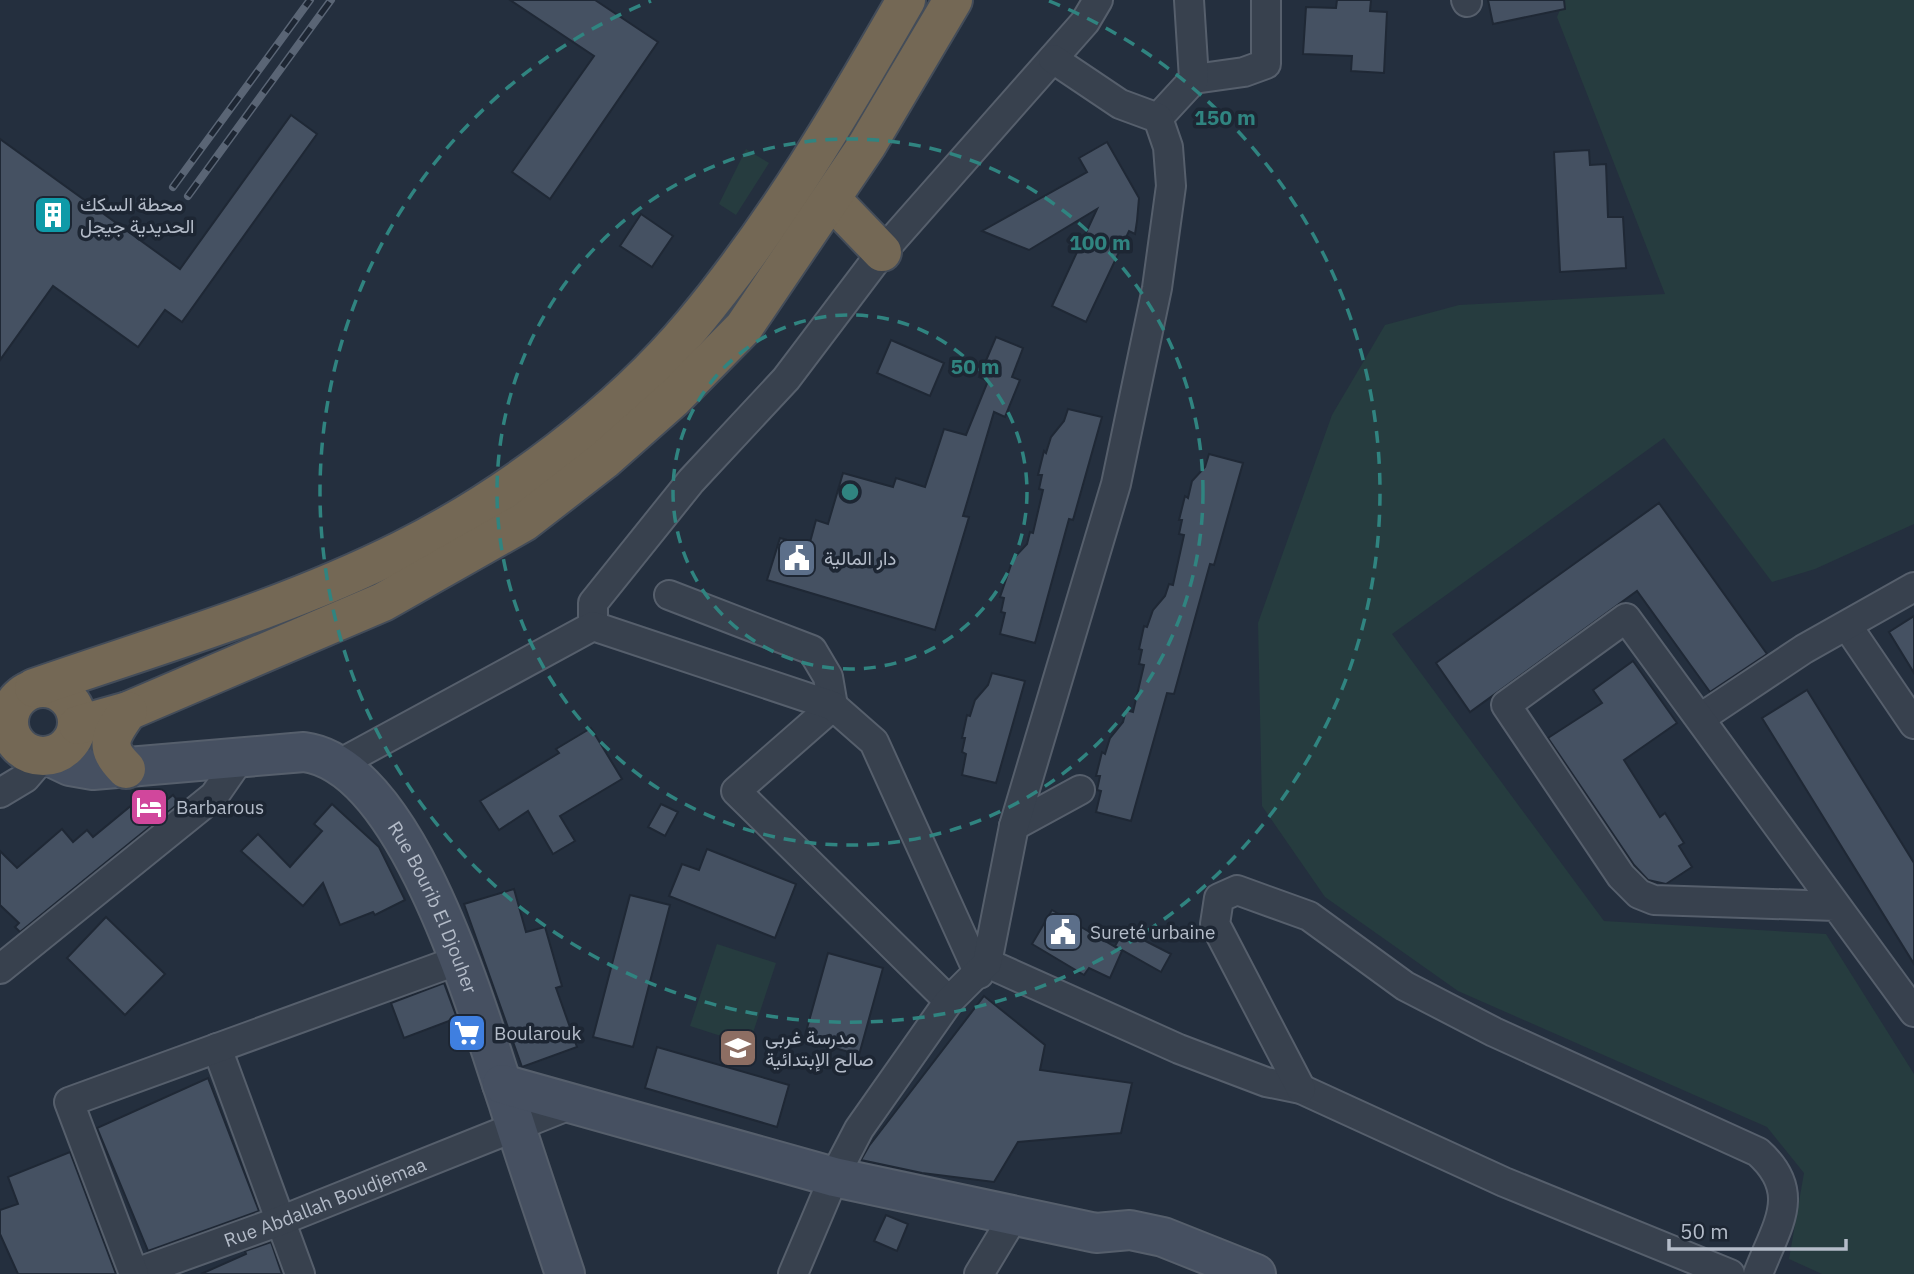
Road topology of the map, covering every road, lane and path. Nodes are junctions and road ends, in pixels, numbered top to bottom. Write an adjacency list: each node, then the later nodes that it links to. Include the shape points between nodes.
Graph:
1 (906, 0): 15 (highway, via 792,189 735,270 660,359 568,442 463,514 353,573 258,612)
2 (953, 0): 9 (highway)
3 (1098, 0): 6 (street)
4 (1189, 0): 7 (street)
5 (1266, 0): 7 (street, via 1266,64)
6 (1053, 59): 8 (street, via 1121,104); 10 (street)
7 (1194, 79): 8 (street)
8 (1158, 118): 26 (street, via 1168,147 1171,186 1157,288 1116,484)
9 (832, 200): 10 (highway); 17 (highway, via 761,306 730,343 640,430 524,522 383,602)
10 (882, 252): 13 (street, via 786,379 691,481 593,603)
11 (1914, 587): 14 (street)
12 (669, 595): 16 (street, via 812,650 828,677)
13 (593, 626): 16 (street); 22 (street)
14 (1848, 626): 18 (street, via 1804,649); 19 (street)
15 (19, 694): 20 (highway, via 11,709 9,729 19,746); 20 (highway, via 45,687 73,703)
16 (833, 706): 30 (street, via 874,742); 31 (street, via 736,791)
17 (128, 711): 20 (highway); 23 (highway, via 111,743 114,757)
18 (1702, 717): 27 (street); 27 (street, via 1626,618 1506,705 1621,876 1639,894 1654,900)
19 (1914, 724)
20 (46, 747): 23 (main road, via 70,766); 25 (street, via 25,778)
21 (241, 757): 22 (main road, Rue Bourib El Djouher, via 304,752); 23 (main road, Rue Bourib El Djouher); 29 (street, via 214,796)
22 (339, 764): 28 (main road, Rue Bourib El Djouher, via 367,788 398,831)
23 (109, 770)
24 (1080, 790): 26 (street)
25 (0, 793)
26 (1014, 826): 30 (street)
27 (1835, 906): 32 (street)
28 (459, 960): 33 (street); 34 (main road, Rue Bourib El Djouher)
29 (0, 969)
30 (983, 969): 31 (street); 35 (street, via 1266,1082)
31 (949, 1001): 38 (street, via 859,1129)
32 (1914, 1012)
33 (217, 1048): 40 (street); 41 (street, via 69,1102)
34 (502, 1084): 36 (main road); 37 (main road, Rue Bourib El Djouher)
35 (1301, 1089): 47 (street, via 1504,1182); 48 (street, via 1215,924 1219,898 1228,891 1237,890 1309,916 1405,986 1494,1032 1758,1152 1780,1176 1785,1202)
36 (570, 1105): 37 (street, Rue Abdallah Boudjemaa); 38 (main road)
37 (515, 1125): 40 (street, Rue Abdallah Boudjemaa); 43 (main road, Rue Bourib El Djouher)
38 (834, 1177): 39 (main road); 44 (street)
39 (1014, 1216): 45 (street); 46 (main road, via 1096,1233 1130,1230 1163,1237)
40 (280, 1221): 41 (street, Rue Abdallah Boudjemaa); 42 (street)
41 (134, 1274)
42 (300, 1274)
43 (565, 1274)
44 (793, 1274)
45 (979, 1274)
46 (1256, 1274)
47 (1730, 1274)
48 (1758, 1274)

